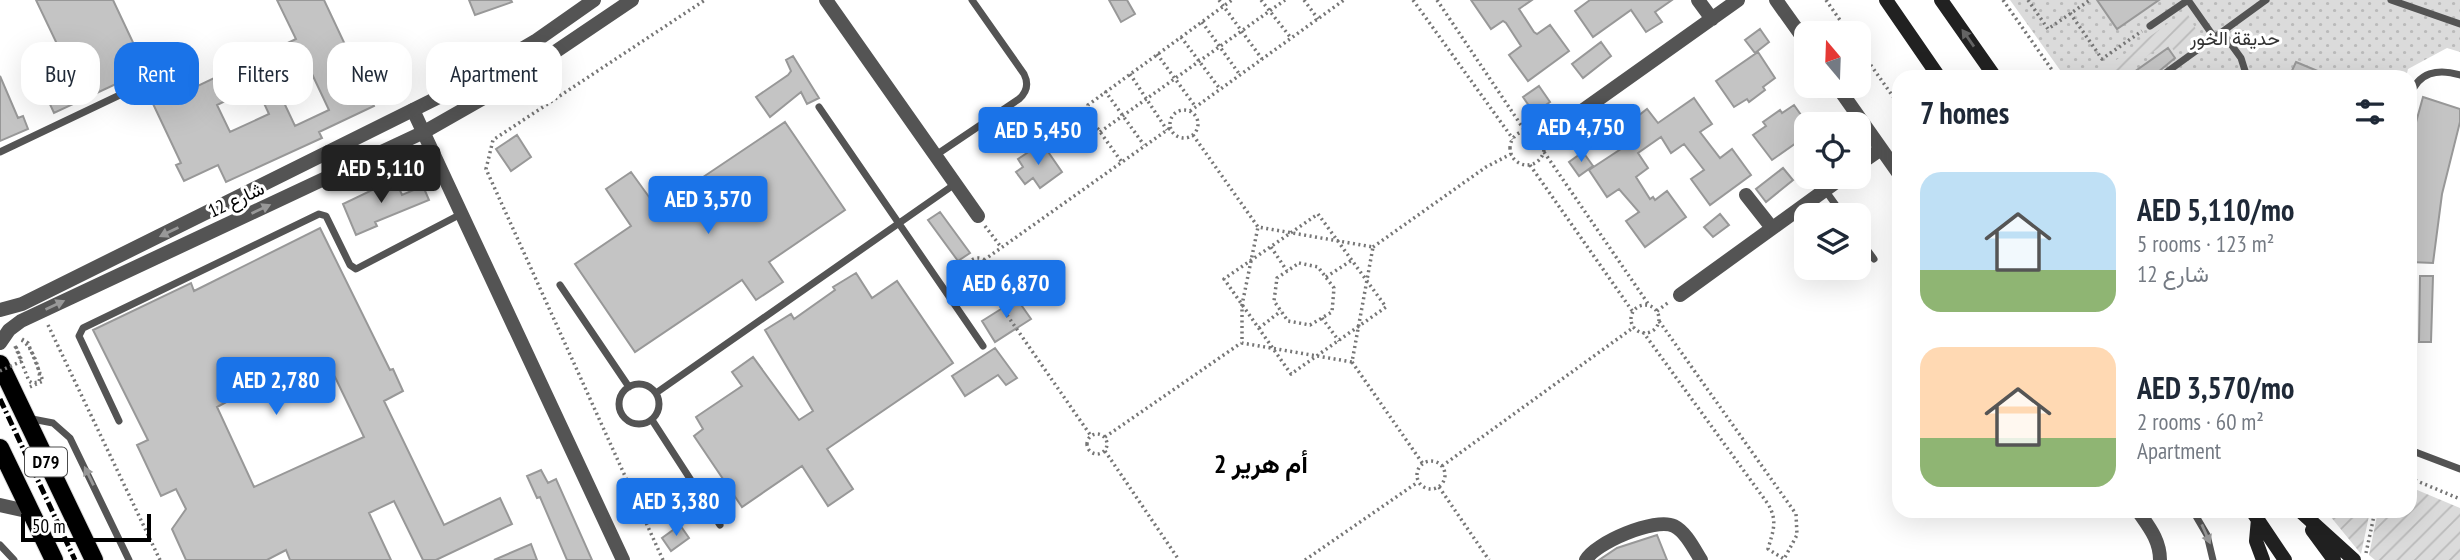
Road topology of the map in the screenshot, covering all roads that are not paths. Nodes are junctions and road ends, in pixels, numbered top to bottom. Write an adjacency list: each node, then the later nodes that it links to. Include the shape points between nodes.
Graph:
1 (594, 0): 28 (street, شارع 12, via 493,67)
2 (632, 0): 30 (street, شارع 12)
3 (826, 0): 33 (street)
4 (972, 0): 33 (lane, via 1024,74 1026,90)
5 (1698, 0): 13 (street)
6 (1738, 0): 13 (street)
7 (1776, 0): 15 (street)
8 (1886, 0): 19 (main road)
9 (1941, 0): 20 (main road, one-way to 9)
10 (2188, 0): 16 (lane); 18 (lane)
11 (2266, 0): 17 (lane)
12 (2391, 0): 14 (lane)
13 (1712, 19): 29 (street)
14 (2460, 24)
15 (1794, 25)
16 (2150, 26)
17 (2222, 32): 18 (lane); 22 (lane)
18 (2214, 37): 21 (lane)
19 (1935, 70)
20 (1990, 70)
21 (2169, 70)
22 (2245, 70)
23 (2460, 75): 24 (lane, via 2442,71)
24 (2417, 82)
25 (114, 98): 32 (lane)
26 (1845, 98): 31 (street)
27 (819, 107): 42 (lane)
28 (413, 110): 30 (street); 48 (street, شارع 12, one-way to 48, via 22,304)
29 (1558, 128)
30 (424, 132): 40 (street); 49 (street, شارع 12, one-way to 30, via 15,325)
31 (1881, 149): 34 (street); 35 (street)
32 (0, 152)
33 (936, 156): 36 (street)
34 (1871, 156)
35 (1892, 164)
36 (955, 184): 41 (street); 42 (lane)
37 (1825, 190): 39 (lane); 43 (street)
38 (1746, 195): 43 (street)
39 (1834, 203)
40 (461, 213): 56 (lane, via 356,269 326,216 318,214 83,328 79,337); 74 (street)
41 (978, 216)
42 (899, 223): 50 (lane); 53 (lane)
43 (1772, 228): 47 (street)
44 (1871, 255): 45 (lane)
45 (1874, 259)
46 (560, 285): 52 (lane)
47 (1680, 295)
48 (0, 310)
49 (13, 342)
50 (983, 346)
51 (0, 364): 54 (main road, D79)
52 (629, 387): 53 (lane, via 647,385); 55 (lane, via 620,397 622,416 640,425)
53 (656, 393): 55 (lane, via 660,407)
54 (24, 418): 72 (main road, D79); 73 (lane, one-way to 54, via 71,438 53,423)
55 (652, 420): 68 (lane)
56 (119, 421)
57 (0, 448): 61 (main road, D79)
58 (2417, 453): 59 (lane)
59 (2460, 470)
60 (0, 507): 61 (street)
61 (31, 512): 71 (main road, D79)
62 (2143, 518): 77 (street, via 2154,534)
63 (2197, 518): 78 (lane, one-way to 78)
64 (2255, 518): 79 (main road)
65 (2257, 518): 80 (main road)
66 (2304, 518): 81 (main road)
67 (2307, 518): 82 (main road)
68 (720, 524)
69 (0, 545): 70 (lane)
70 (14, 560)
71 (54, 560)
72 (94, 560)
73 (129, 560)
74 (623, 560)
75 (1586, 560): 76 (street, via 1598,546 1663,523 1681,531)
76 (1701, 560)
77 (2160, 560)
78 (2213, 560)
79 (2263, 560)
80 (2285, 560)
81 (2334, 560)
82 (2354, 560)

